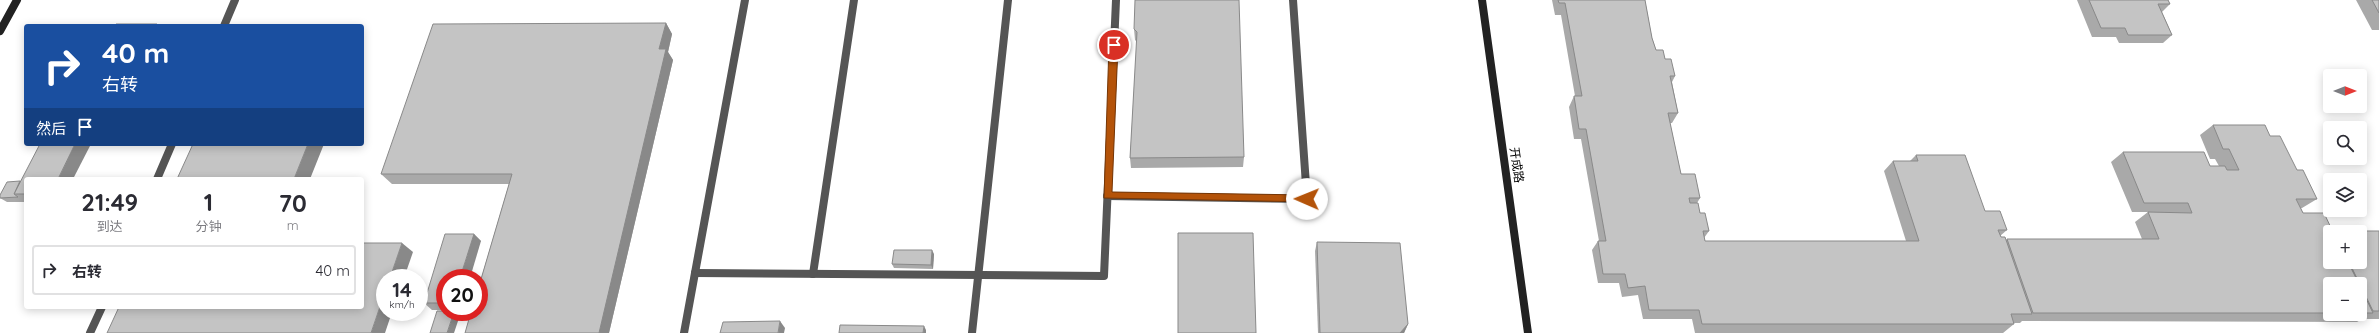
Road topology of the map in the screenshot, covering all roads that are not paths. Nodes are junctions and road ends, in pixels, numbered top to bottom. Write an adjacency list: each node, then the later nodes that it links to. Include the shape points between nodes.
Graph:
1 (17, 0): 10 (street)
2 (235, 0): 9 (lane)
3 (745, 0): 14 (lane)
4 (854, 0): 15 (lane)
5 (1008, 0): 16 (lane)
6 (1116, 0): 13 (lane)
7 (1293, 0): 13 (lane, via 1307,199)
8 (1482, 0): 21 (street, 开成路)
9 (225, 24)
10 (0, 31)
11 (171, 146): 12 (lane)
12 (158, 177)
13 (1108, 196): 16 (lane, via 1104,276)
14 (695, 273): 15 (lane); 19 (lane)
15 (813, 274): 16 (lane)
16 (978, 275): 20 (lane)
17 (101, 309): 18 (lane)
18 (90, 333)
19 (684, 333)
20 (972, 333)
21 (1528, 333)

